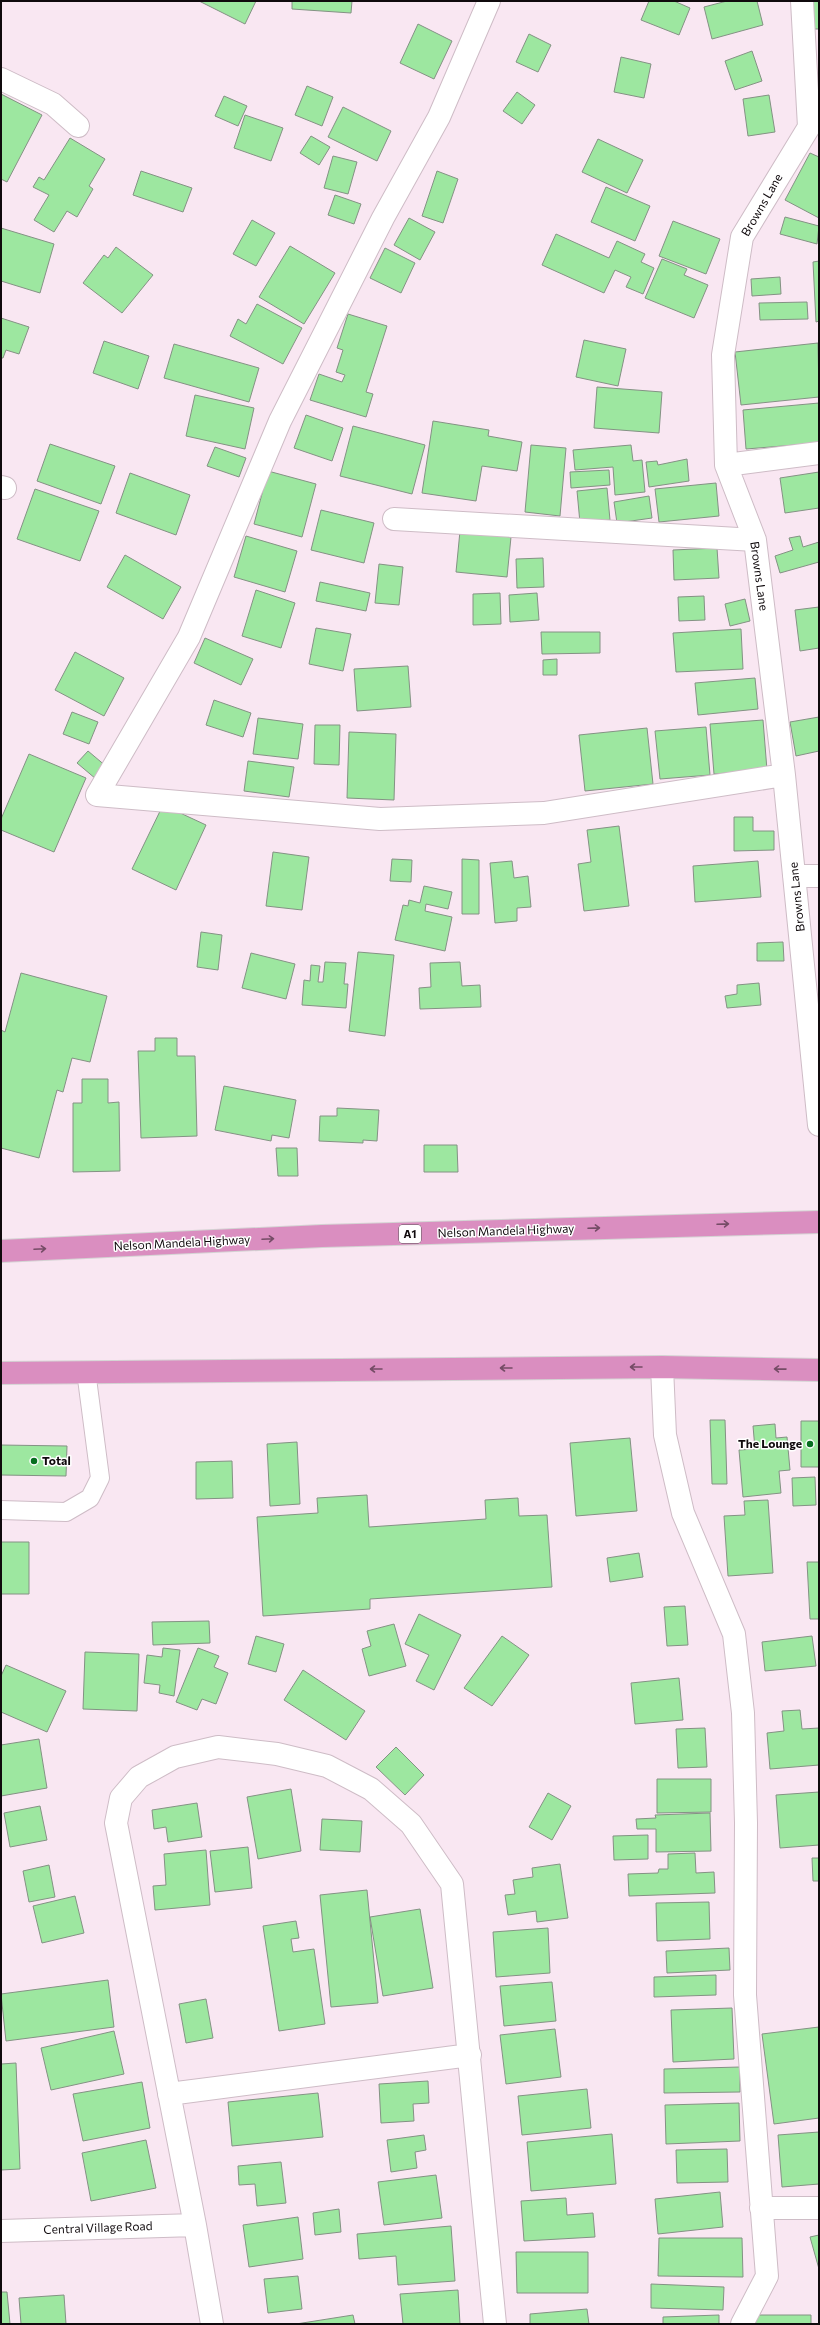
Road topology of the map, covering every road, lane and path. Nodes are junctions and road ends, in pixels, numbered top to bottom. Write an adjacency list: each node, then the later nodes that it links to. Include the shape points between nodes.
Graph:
1 (489, 1): 9 (street, via 440,117 382,218 280,421 189,637 97,795 380,819 544,813)
2 (802, 1): 6 (street, Browns Lane, via 808,127 742,237 723,355)
3 (1, 79): 4 (street, via 53,104)
4 (78, 126)
5 (819, 453): 6 (street)
6 (726, 465): 8 (street, Browns Lane)
7 (394, 519): 8 (street)
8 (755, 540): 9 (street, Browns Lane)
9 (784, 775): 10 (street, Browns Lane)
10 (794, 876): 11 (street); 12 (street, Browns Lane)
11 (819, 876)
12 (816, 1068): 13 (street, Browns Lane)
13 (819, 1125)
14 (819, 1222): 15 (highway, Nelson Mandela Highway / A1, one-way to 14, via 322,1236)
15 (1, 1251)
16 (662, 1367): 17 (highway, one-way to 16); 18 (highway, one-way to 18); 23 (street, via 665,1435 683,1513 734,1634 743,1713 746,1823 745,1994)
17 (819, 1370)
18 (86, 1371): 19 (highway); 20 (lane, via 100,1478 90,1498 66,1512)
19 (1, 1373)
20 (1, 1510)
21 (470, 2055): 22 (street); 22 (street, via 452,1884 411,1824 371,1789 327,1766 277,1754 218,1747 175,1757 138,1777 121,1798 116,1823); 28 (street)
22 (169, 2094): 25 (street)
23 (761, 2208): 24 (street); 29 (street, via 767,2276)
24 (819, 2208)
25 (195, 2225): 26 (street, Central Village Road); 27 (street)
26 (1, 2231)
27 (212, 2324)
28 (495, 2324)
29 (742, 2324)

